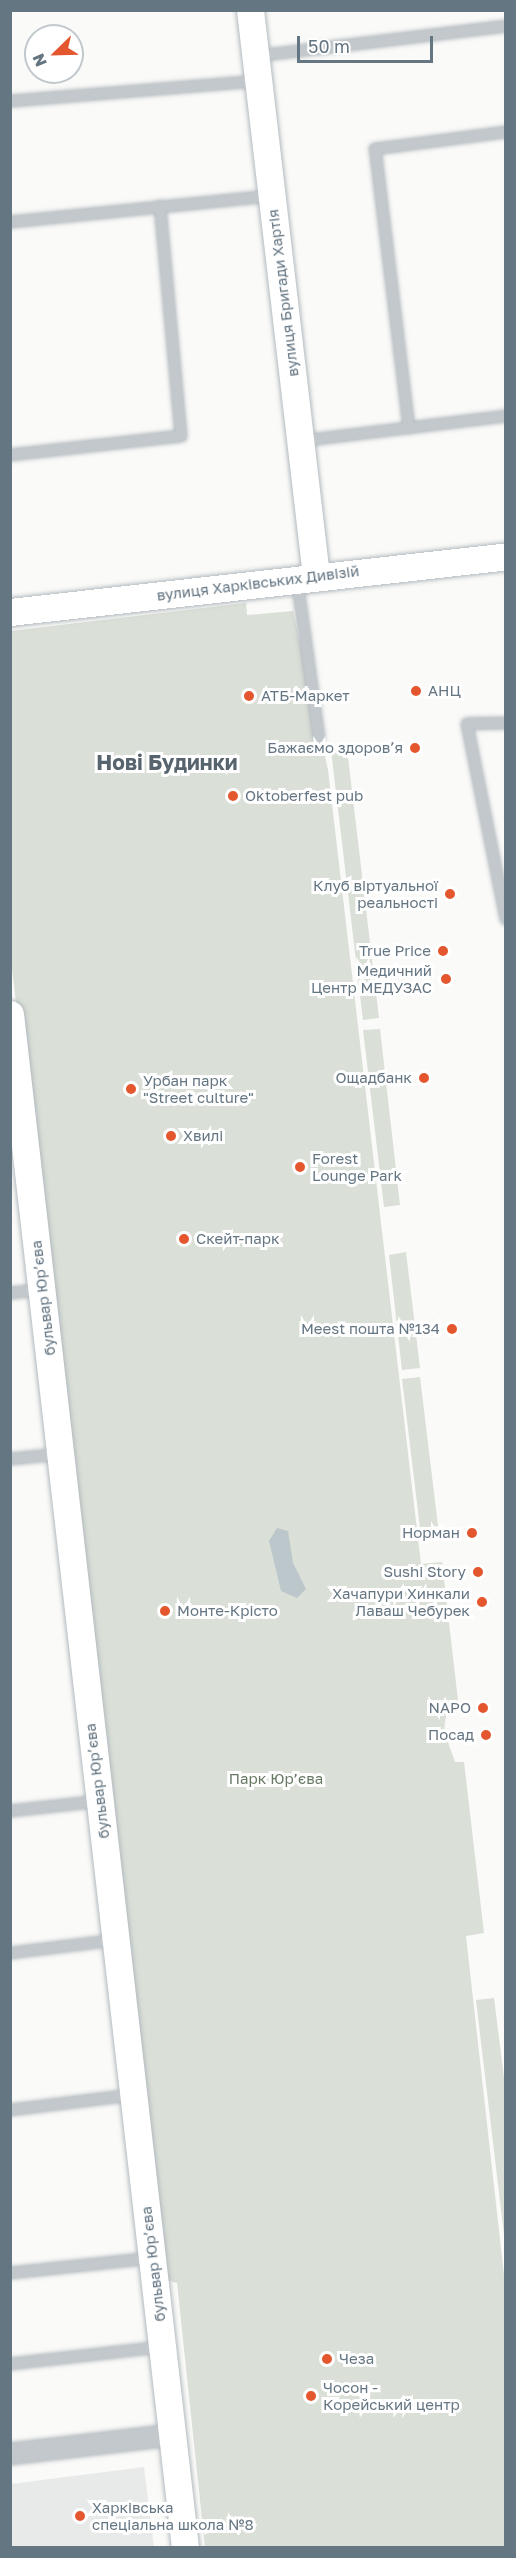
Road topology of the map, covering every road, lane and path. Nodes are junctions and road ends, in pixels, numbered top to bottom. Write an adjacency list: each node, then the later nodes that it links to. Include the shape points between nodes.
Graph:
1 (250, 10): 3 (street, вулиця Бригади Хартія)
2 (506, 26): 3 (lane)
3 (257, 68): 4 (lane); 6 (street, вулиця Бригади Хартія)
4 (10, 101)
5 (506, 132): 10 (lane, via 375,149)
6 (272, 196): 7 (lane); 11 (street, вулиця Бригади Хартія)
7 (160, 206): 8 (lane); 12 (lane, via 181,436)
8 (10, 222)
9 (506, 416): 10 (lane)
10 (409, 428): 11 (lane)
11 (300, 441): 14 (street, вулиця Бригади Хартія)
12 (10, 455)
13 (506, 556): 14 (street, вулиця Харківських Дивізій)
14 (306, 577): 15 (street, вулиця Харківських Дивізій); 17 (lane)
15 (10, 612)
16 (506, 723): 18 (lane, via 467,724)
17 (319, 737)
18 (506, 919)
19 (10, 1014): 20 (street, бульвар Юрʼєва)
20 (42, 1290): 21 (lane); 22 (street, бульвар Юрʼєва)
21 (10, 1293)
22 (61, 1454): 23 (lane); 24 (street, бульвар Юрʼєва)
23 (10, 1460)
24 (100, 1801): 25 (lane); 26 (street, бульвар Юрʼєва)
25 (10, 1811)
26 (116, 1940): 27 (lane); 28 (street, бульвар Юрʼєва)
27 (10, 1953)
28 (133, 2095): 29 (lane); 30 (street, бульвар Юрʼєва)
29 (10, 2110)
30 (152, 2258): 31 (lane); 32 (street, бульвар Юрʼєва)
31 (10, 2273)
32 (162, 2347): 33 (lane); 34 (street, бульвар Юрʼєва)
33 (10, 2364)
34 (172, 2434): 35 (street); 36 (street, бульвар Юрʼєва)
35 (10, 2454)
36 (185, 2547)

